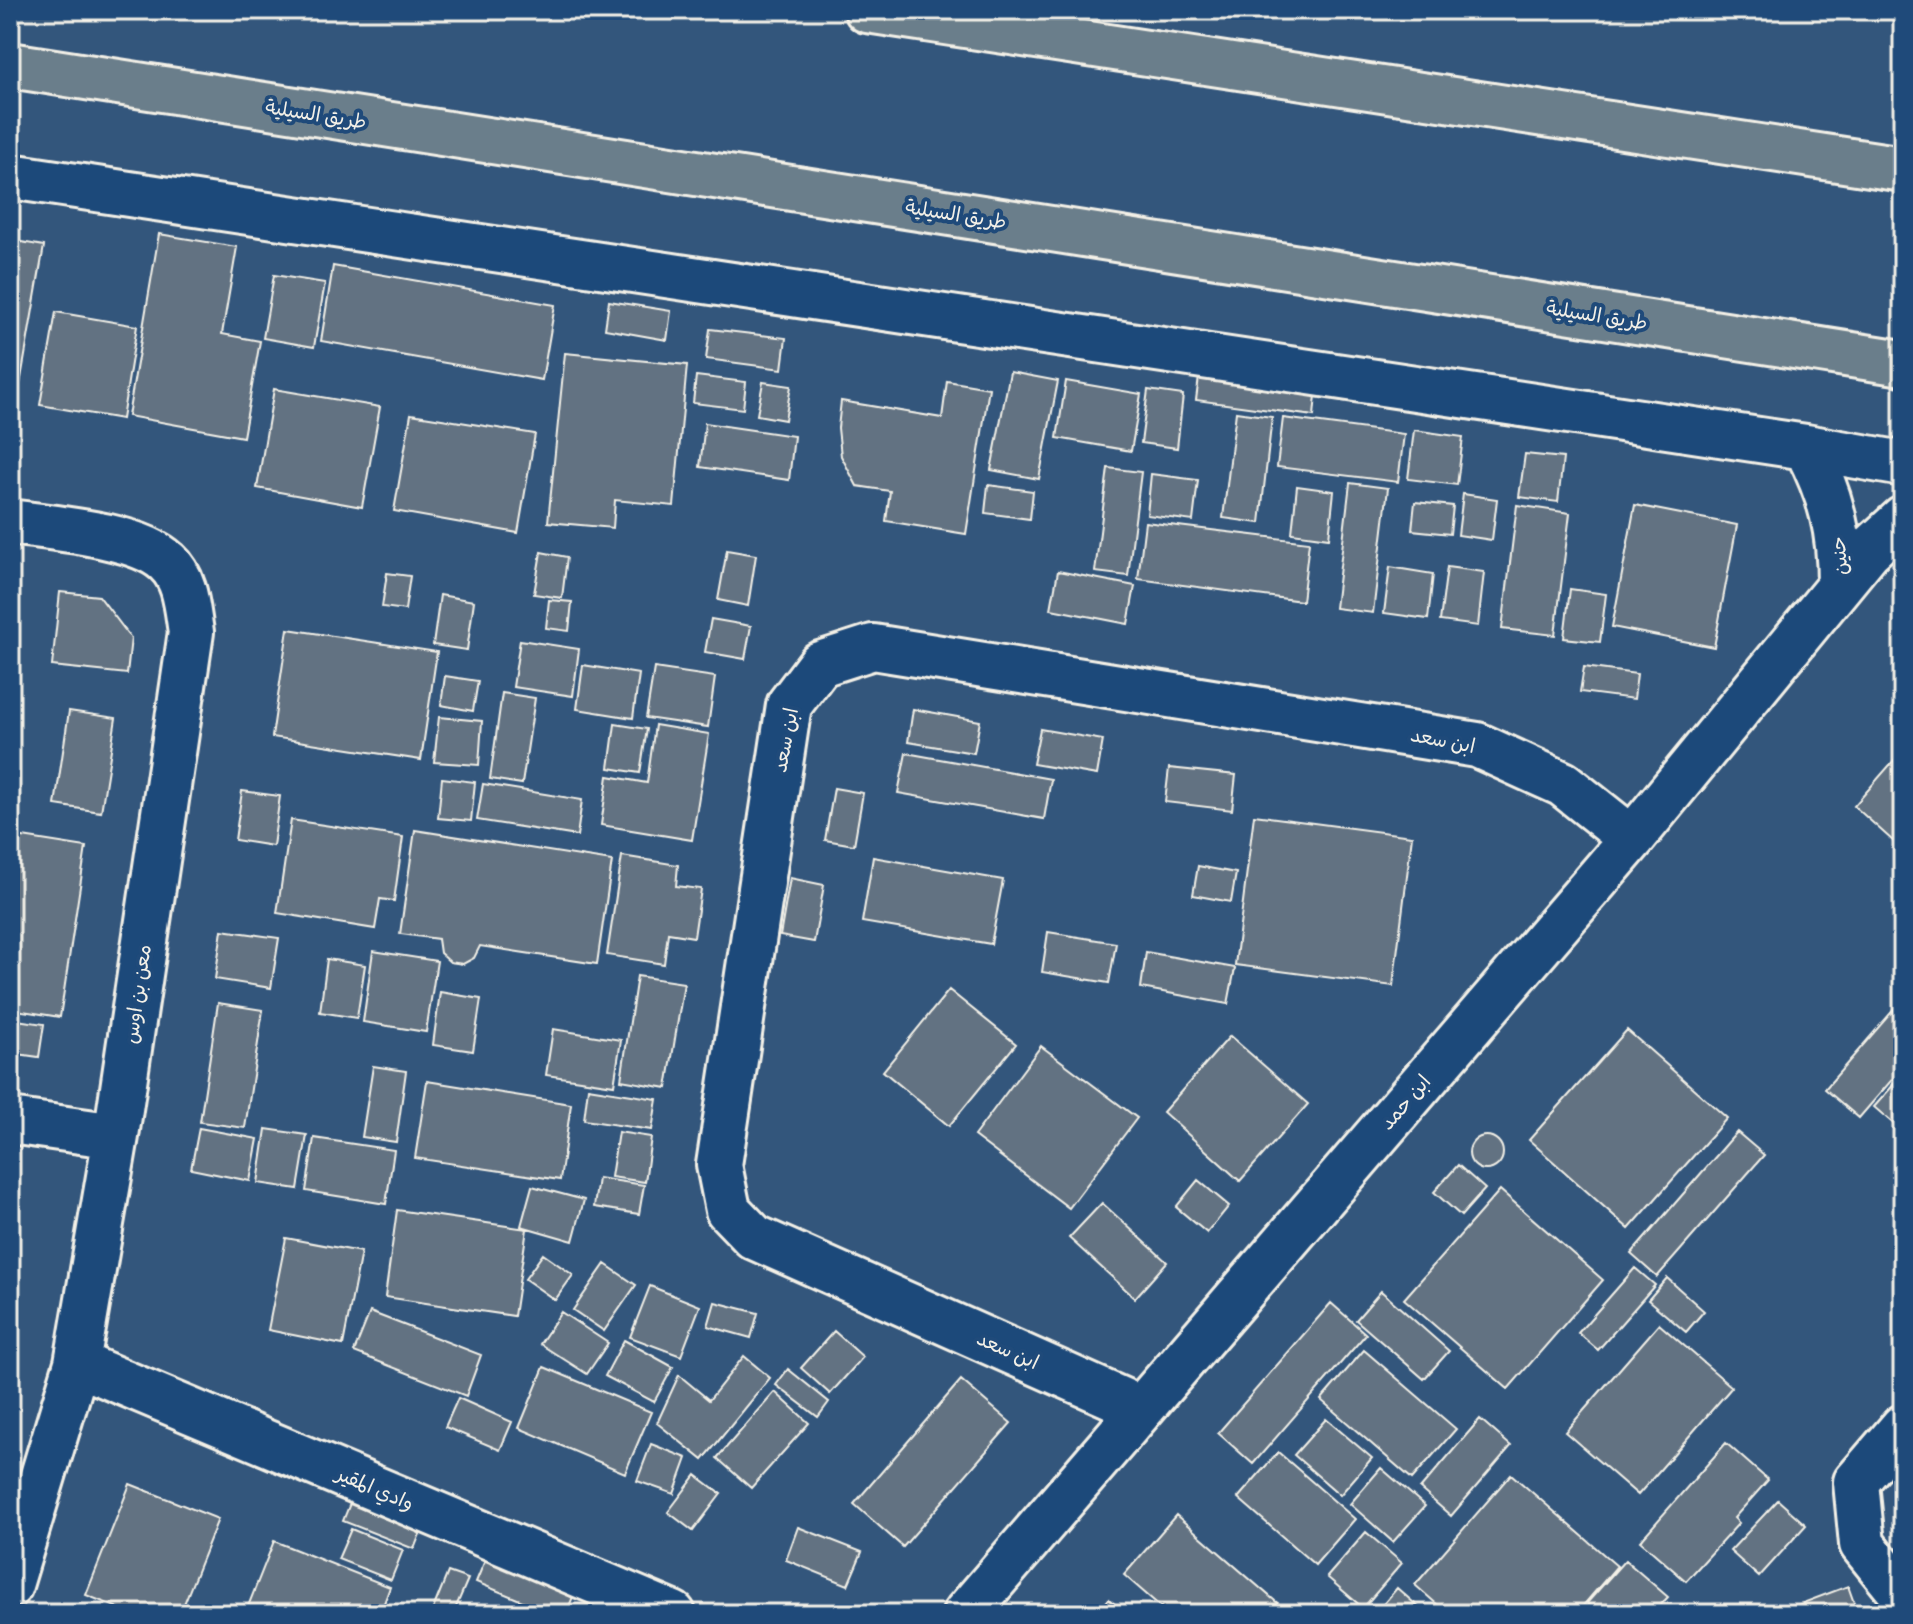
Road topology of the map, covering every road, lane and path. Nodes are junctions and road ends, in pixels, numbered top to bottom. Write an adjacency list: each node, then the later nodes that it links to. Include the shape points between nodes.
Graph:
1 (867, 10): 3 (main road)
2 (10, 65): 5 (main road, طريق السيلية)
3 (1903, 169)
4 (10, 176): 6 (street)
5 (1903, 363)
6 (1806, 447): 7 (street); 10 (street, حنين, via 1837,527)
7 (1903, 464)
8 (1903, 519): 10 (street, حنين)
9 (10, 522): 13 (street, معن بن اوس, via 131,542 167,562 185,591 191,632)
10 (1840, 585): 11 (street, ابن حمد)
11 (1632, 839): 15 (street, ابن حمد); 15 (street, ابن سعد, via 1563,784 1477,745 873,647 820,664 789,705 719,1165 728,1210 754,1237)
12 (10, 1121): 13 (street)
13 (116, 1136): 14 (street, معن بن اوس)
14 (77, 1363): 17 (street, معن بن اوس); 19 (street, وادي المقير)
15 (1141, 1409): 20 (street, ابن حمد)
16 (1903, 1427): 18 (street, via 1856,1482 1862,1544)
17 (10, 1585)
18 (1903, 1595)
19 (673, 1614)
20 (965, 1614)

